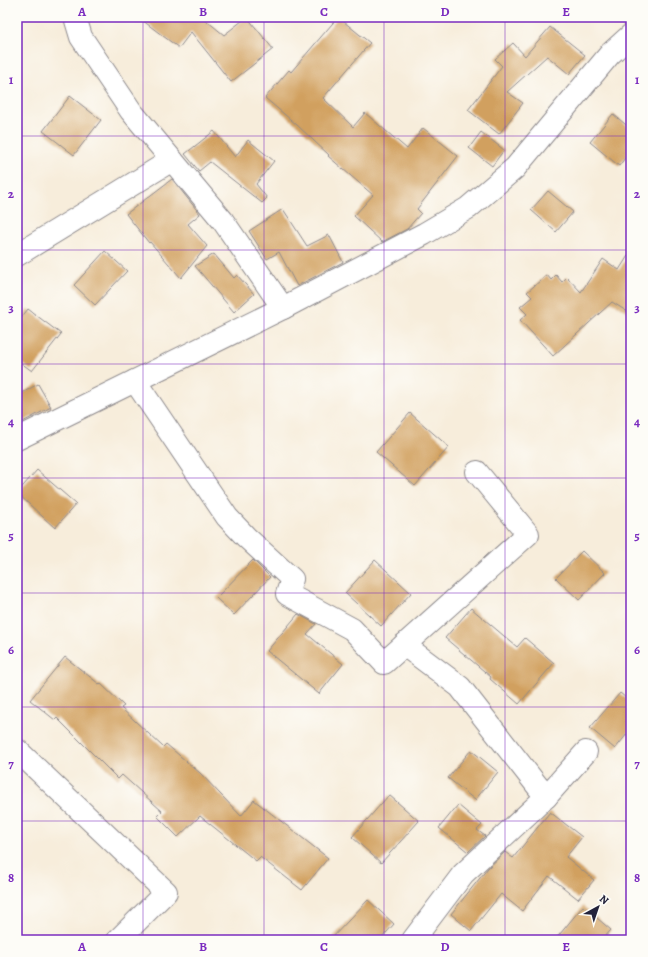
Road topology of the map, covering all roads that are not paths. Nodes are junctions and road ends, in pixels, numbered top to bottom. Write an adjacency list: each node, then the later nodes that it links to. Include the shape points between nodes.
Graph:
1 (75, 17): 3 (street, via 81,37 131,112)
2 (631, 35): 5 (street, via 610,54 515,168 468,208)
3 (172, 160): 4 (street); 5 (street, via 223,221)
4 (17, 255)
5 (283, 308): 6 (street)
6 (135, 381): 7 (street); 9 (street, via 227,517 246,538 292,579 287,594 352,628 384,663)
7 (17, 439)
8 (477, 472): 9 (street, via 528,534)
9 (404, 645): 12 (street, via 460,687)
10 (17, 750): 13 (street, via 166,892)
11 (586, 752): 12 (street)
12 (546, 797): 14 (street, via 463,874)
13 (118, 940)
14 (413, 940)

